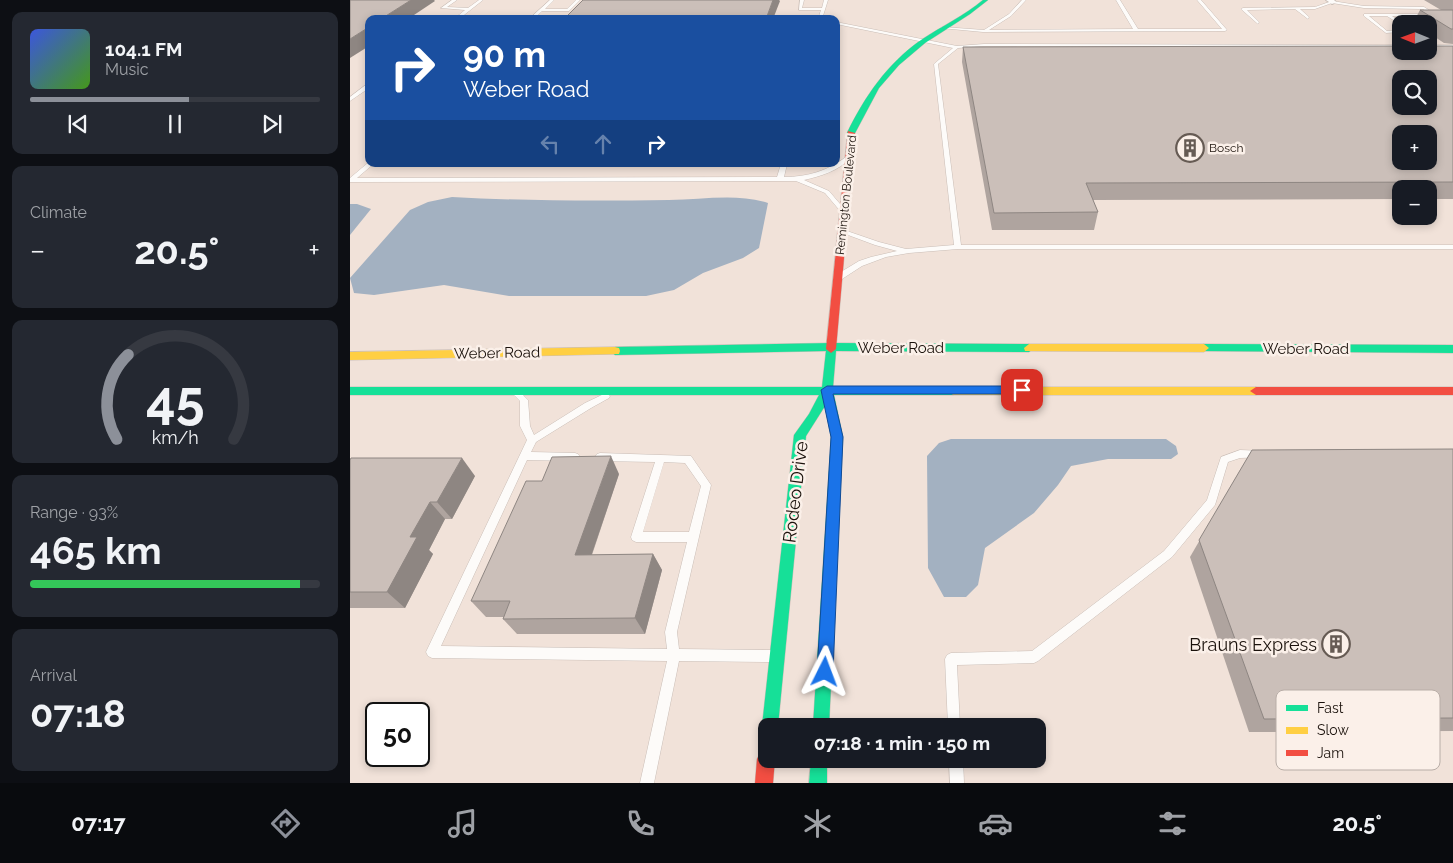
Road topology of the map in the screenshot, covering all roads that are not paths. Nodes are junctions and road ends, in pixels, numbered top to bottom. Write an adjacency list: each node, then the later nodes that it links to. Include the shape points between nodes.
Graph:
1 (455, 0): 14 (lane, via 443,8)
2 (481, 0): 14 (lane)
3 (552, 0): 16 (lane)
4 (578, 0): 16 (lane, via 568,10)
5 (802, 0): 15 (lane, via 800,9)
6 (826, 0): 15 (lane)
7 (986, 0): 26 (main road, Remington Boulevard)
8 (1024, 0): 28 (lane, via 1010,15)
9 (1118, 0): 27 (lane)
10 (1199, 0): 27 (lane, via 1225,30)
11 (1331, 1): 12 (lane); 13 (lane, via 1315,8)
12 (1353, 5): 20 (lane); 21 (lane, via 1424,8 1435,15)
13 (1296, 8): 22 (lane); 24 (lane, via 1243,9)
14 (470, 9): 17 (lane)
15 (824, 9): 19 (lane)
16 (541, 10): 18 (lane)
17 (462, 15)
18 (535, 15)
19 (822, 15)
20 (1365, 15): 21 (lane); 29 (lane, via 1386,32)
21 (1388, 15): 23 (lane)
22 (1308, 18)
23 (1392, 18)
24 (1258, 23)
25 (840, 24): 30 (lane)
26 (943, 28): 28 (lane); 30 (main road, Remington Boulevard)
27 (1136, 30): 28 (lane)
28 (983, 31)
29 (1392, 32)
30 (925, 40): 34 (lane); 37 (main road, Remington Boulevard, via 893,64 872,90 851,134)
31 (1392, 46): 34 (lane)
32 (1438, 46): 33 (lane)
33 (1453, 46)
34 (957, 47): 47 (lane, via 936,64)
35 (365, 88): 36 (lane)
36 (350, 99)
37 (848, 158): 38 (lane); 45 (main road, Remington Boulevard)
38 (840, 164)
39 (365, 167): 44 (lane)
40 (783, 167): 42 (lane)
41 (836, 167): 43 (lane, via 818,176)
42 (780, 179): 43 (lane); 44 (lane)
43 (797, 179): 45 (lane, via 827,192)
44 (350, 180)
45 (844, 212): 46 (main road, Remington Boulevard)
46 (842, 231): 49 (lane); 50 (main road, Remington Boulevard)
47 (958, 247): 48 (lane); 49 (lane)
48 (1453, 247)
49 (906, 251): 50 (lane, via 862,263)
50 (838, 278): 51 (main road, Remington Boulevard)
51 (832, 347): 52 (main road, Weber Road); 53 (main road, Weber Road); 55 (main road, Remington Boulevard)
52 (1453, 349)
53 (350, 356)
54 (622, 390): 55 (main road); 57 (main road); 59 (lane, via 595,401)
55 (827, 390): 58 (main road); 65 (main road, Rodeo Drive, via 800,435); 67 (main road, via 837,437)
56 (350, 391): 57 (main road)
57 (514, 391): 59 (lane, via 524,400 525,426)
58 (1453, 391)
59 (532, 440): 61 (lane)
60 (1269, 454): 68 (lane, via 1240,454 1224,460 1211,502 1168,554 1034,657 950,659)
61 (524, 456): 62 (lane); 64 (lane, via 432,652)
62 (661, 458): 63 (lane, via 688,459 706,485); 63 (lane, via 636,536)
63 (694, 537): 64 (lane, via 671,632)
64 (674, 655): 65 (lane); 72 (lane)
65 (777, 655): 66 (main road, Rodeo Drive)
66 (771, 718)
67 (821, 718)
68 (954, 718)
69 (765, 768): 73 (main road)
70 (819, 768): 74 (main road)
71 (956, 768): 75 (lane)
72 (647, 783)
73 (764, 783)
74 (818, 783)
75 (957, 783)

